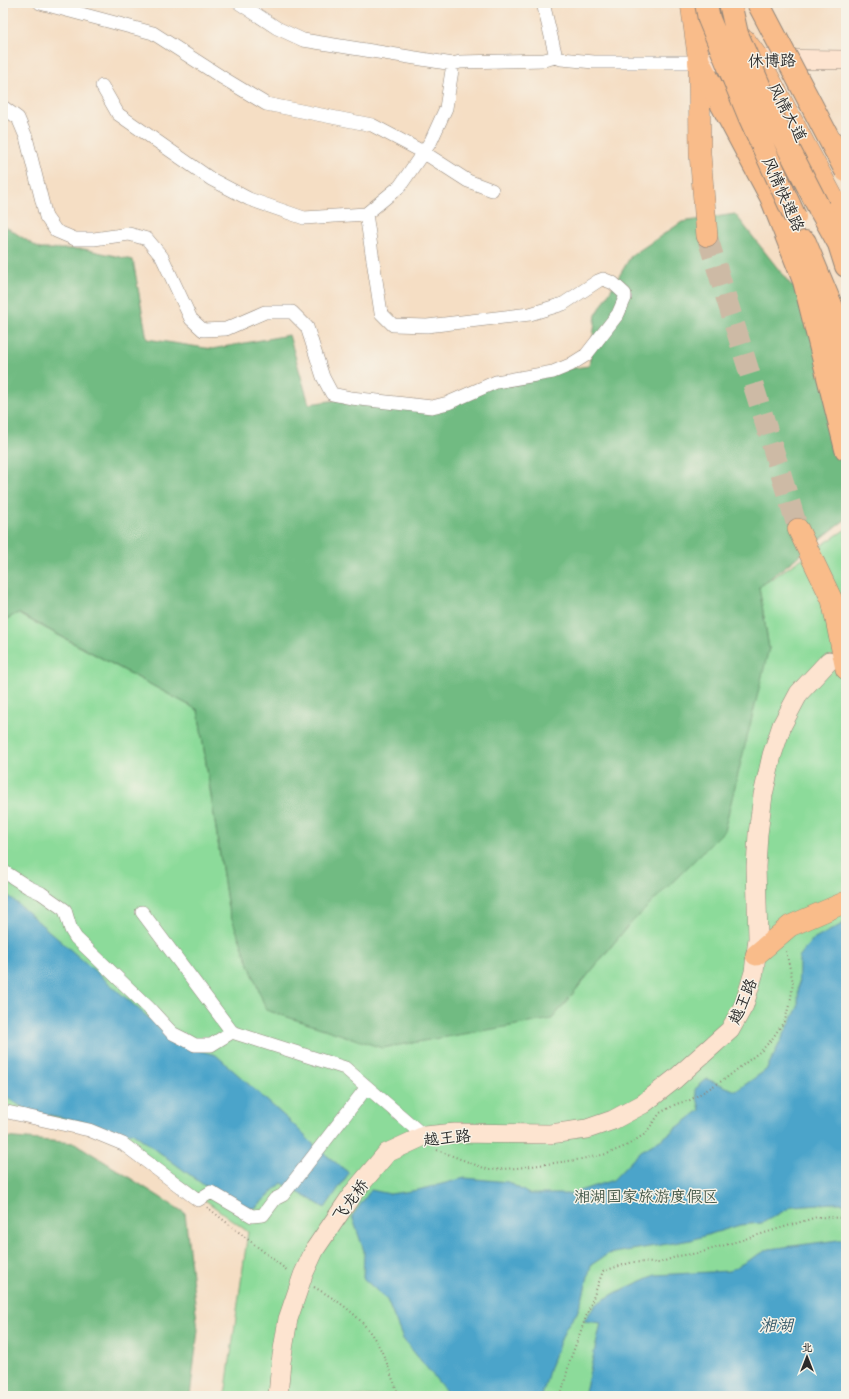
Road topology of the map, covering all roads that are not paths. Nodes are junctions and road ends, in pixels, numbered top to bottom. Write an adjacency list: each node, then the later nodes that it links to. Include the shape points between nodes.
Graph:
1 (40, 3): 17 (street, via 153,33 266,104 372,125)
2 (239, 3): 14 (street, via 277,28 303,40)
3 (543, 3): 9 (street)
4 (691, 3): 13 (main road)
5 (706, 3): 24 (highway, 风情快速路, bridge, via 709,19 746,109 795,217 834,312)
6 (710, 3): 11 (main road)
7 (730, 3): 10 (main road, 风情大道, via 739,32); 23 (highway, 风情快速路, bridge, via 737,34 776,124 839,244)
8 (758, 3): 18 (highway, bridge)
9 (556, 57): 13 (street, via 594,62); 14 (street, via 544,60)
10 (759, 59): 11 (main road, 休博路); 12 (main road, 休博路); 21 (main road, 风情大道)
11 (734, 60): 13 (main road, 休博路)
12 (846, 60)
13 (699, 62): 22 (main road, via 700,154); 25 (highway, via 771,197 804,281)
14 (454, 64): 17 (street, via 446,108)
15 (102, 86): 20 (street, via 118,114 210,179 248,199 304,218)
16 (3, 107): 20 (street, via 18,118 26,137 46,217 56,231 75,239 129,234 146,239 162,257 191,319 203,330 226,329 265,312 292,312 306,327 323,377 332,394 432,407 448,403 496,382 553,372 586,355 618,314 625,298 625,294 613,283 603,279 563,304 530,314 427,326 393,325 381,313)
17 (423, 152): 19 (street, via 468,181); 20 (street, via 400,186)
18 (846, 171)
19 (492, 190)
20 (366, 214)
21 (846, 222)
22 (707, 236)
23 (846, 266)
24 (846, 390)
25 (846, 449)
26 (798, 529): 27 (main road, via 832,600)
27 (838, 665): 31 (main road, 越王路, via 799,693 782,725 772,755 758,834)
28 (3, 871): 32 (street, via 64,910 76,938 172,1032 195,1045 212,1045)
29 (846, 902): 31 (main road, via 790,926)
30 (142, 912): 32 (street)
31 (756, 955): 35 (main road, 越王路, via 754,972 744,1005 730,1030 643,1104 619,1117 587,1129 550,1134 455,1133)
32 (232, 1032): 33 (street, via 345,1068)
33 (367, 1087): 34 (street, via 283,1195 275,1199 263,1215 252,1216 212,1192 198,1200 123,1144 89,1130); 35 (street)
34 (3, 1111)
35 (424, 1136): 36 (main road, 越王路)
36 (387, 1153): 37 (main road, 飞龙桥, via 354,1192 315,1248 288,1319)
37 (278, 1396)

